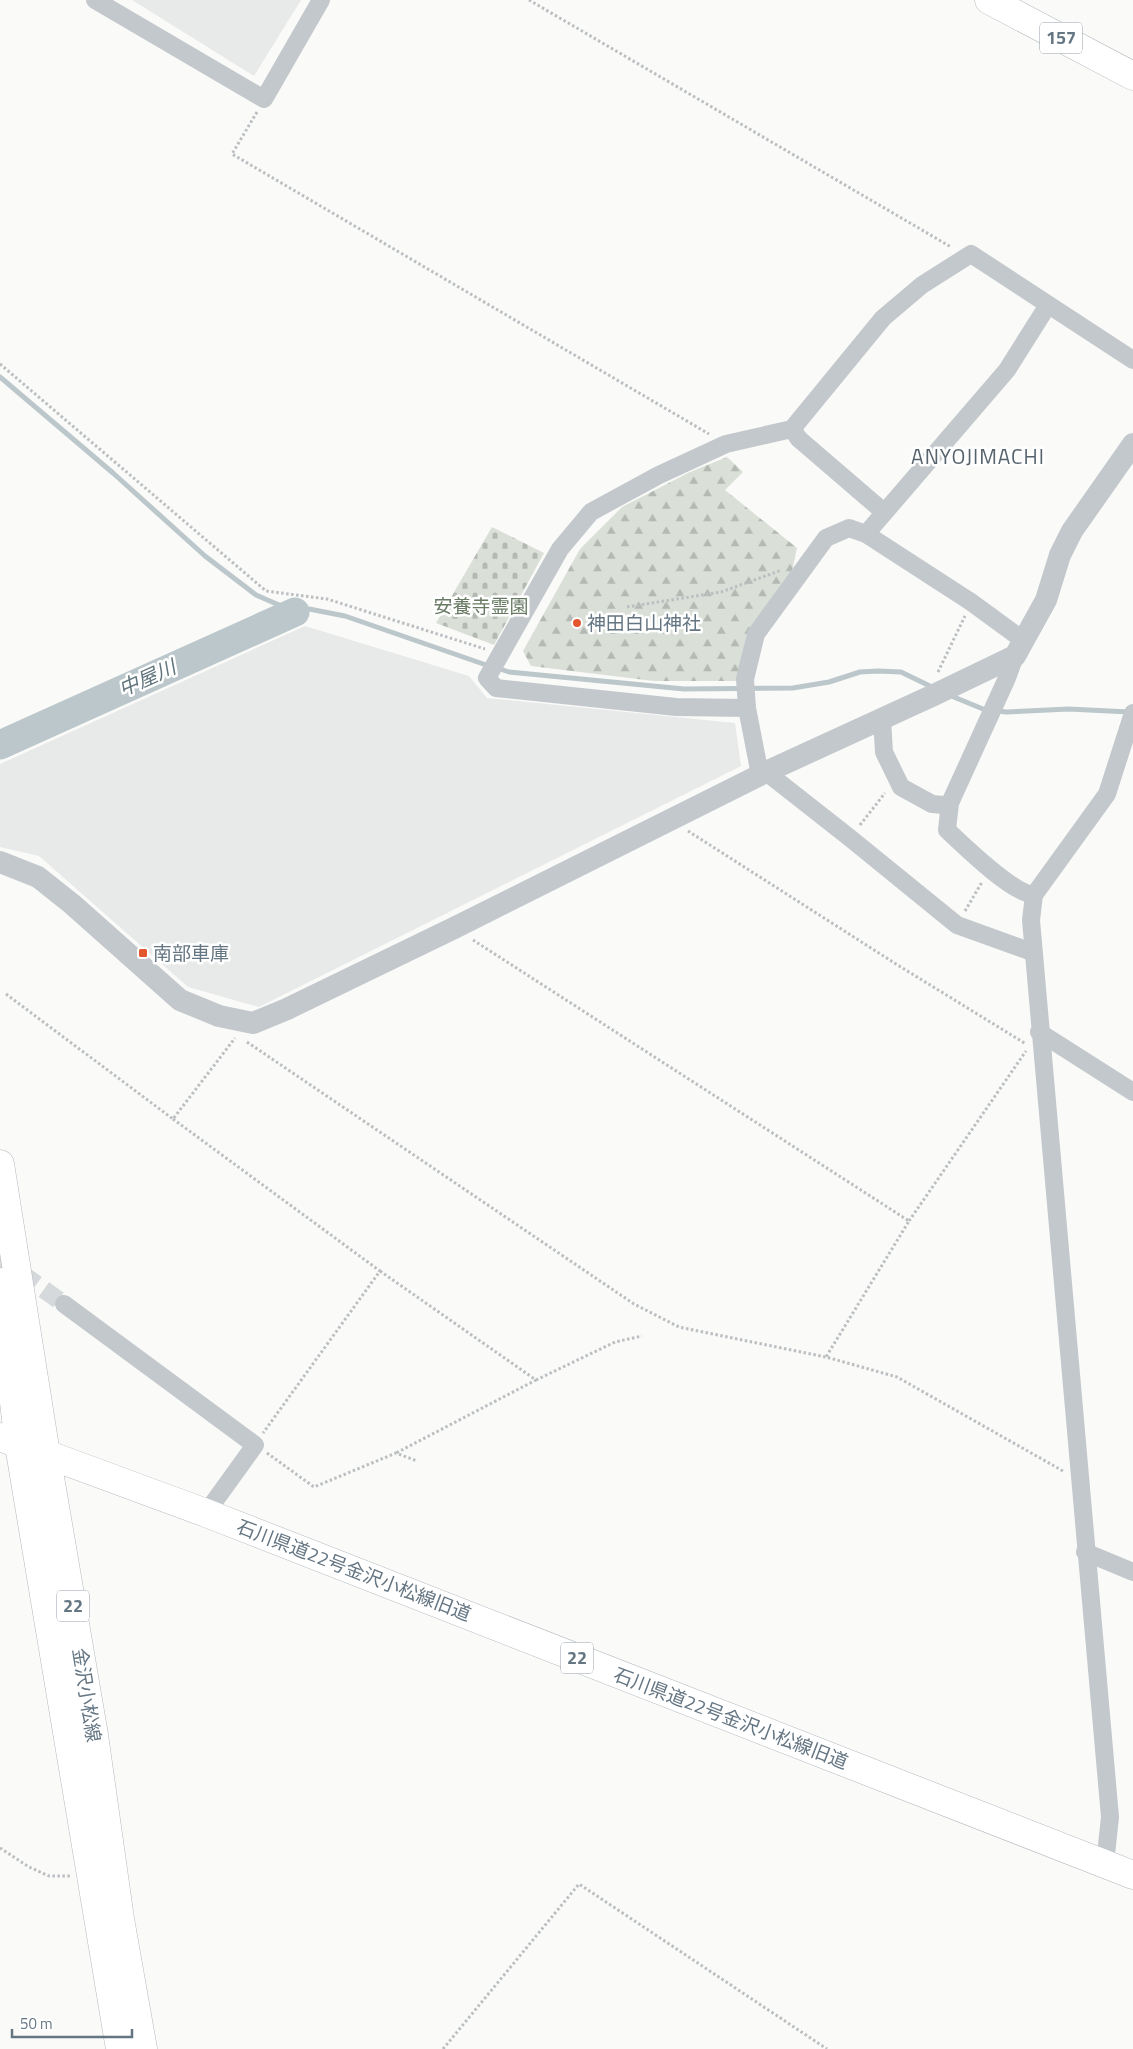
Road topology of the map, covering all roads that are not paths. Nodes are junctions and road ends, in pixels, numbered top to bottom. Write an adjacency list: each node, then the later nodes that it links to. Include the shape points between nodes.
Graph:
1 (95, 0): 2 (street, via 264,99)
2 (322, 0)
3 (988, 0): 4 (main road, 157)
4 (1133, 76)
5 (1048, 305): 6 (street); 7 (street, via 971,254 922,285 883,318); 9 (street, via 1007,370)
6 (1133, 360)
7 (792, 429): 9 (street, via 799,439); 12 (street, via 726,444 591,512 560,549 487,678 496,688 676,707)
8 (1133, 444): 11 (street, via 1072,532 1060,556 1046,600)
9 (884, 512): 10 (street)
10 (866, 534): 11 (street, via 972,602); 12 (street, via 849,528 826,538 756,634 745,679)
11 (1019, 648): 14 (street); 16 (street)
12 (748, 703): 15 (street)
13 (1132, 716): 18 (street, via 1107,794)
14 (882, 719): 15 (street); 16 (street, via 884,752 901,787 924,800 944,805)
15 (763, 774): 17 (street, via 454,928 253,1023 218,1016 180,1000 38,877); 19 (street, via 850,838 957,925)
16 (950, 803): 18 (street, via 947,830 990,868 1025,894)
17 (0, 862)
18 (1034, 895): 19 (street)
19 (1032, 952): 20 (street)
20 (1039, 1032): 21 (street); 28 (street)
21 (1133, 1092)
22 (0, 1164): 26 (main road, 金沢小松線 / 22)
23 (0, 1282): 25 (main road, 金沢小松線 / 22)
24 (64, 1304): 27 (street, via 255,1445)
25 (10, 1441): 26 (main road, 石川県道22号金沢小松線旧道 / 22); 32 (main road, 金沢小松線 / 22)
26 (46, 1454): 27 (main road, 石川県道22号金沢小松線旧道 / 22); 33 (main road, 金沢小松線 / 22)
27 (206, 1513): 30 (main road, 石川県道22号金沢小松線旧道 / 22)
28 (1085, 1552): 29 (street); 30 (street, via 1110,1817)
29 (1133, 1572)
30 (1105, 1864): 31 (main road, 石川県道22号金沢小松線旧道 / 22)
31 (1133, 1875)
32 (120, 2049)
33 (143, 2049)

